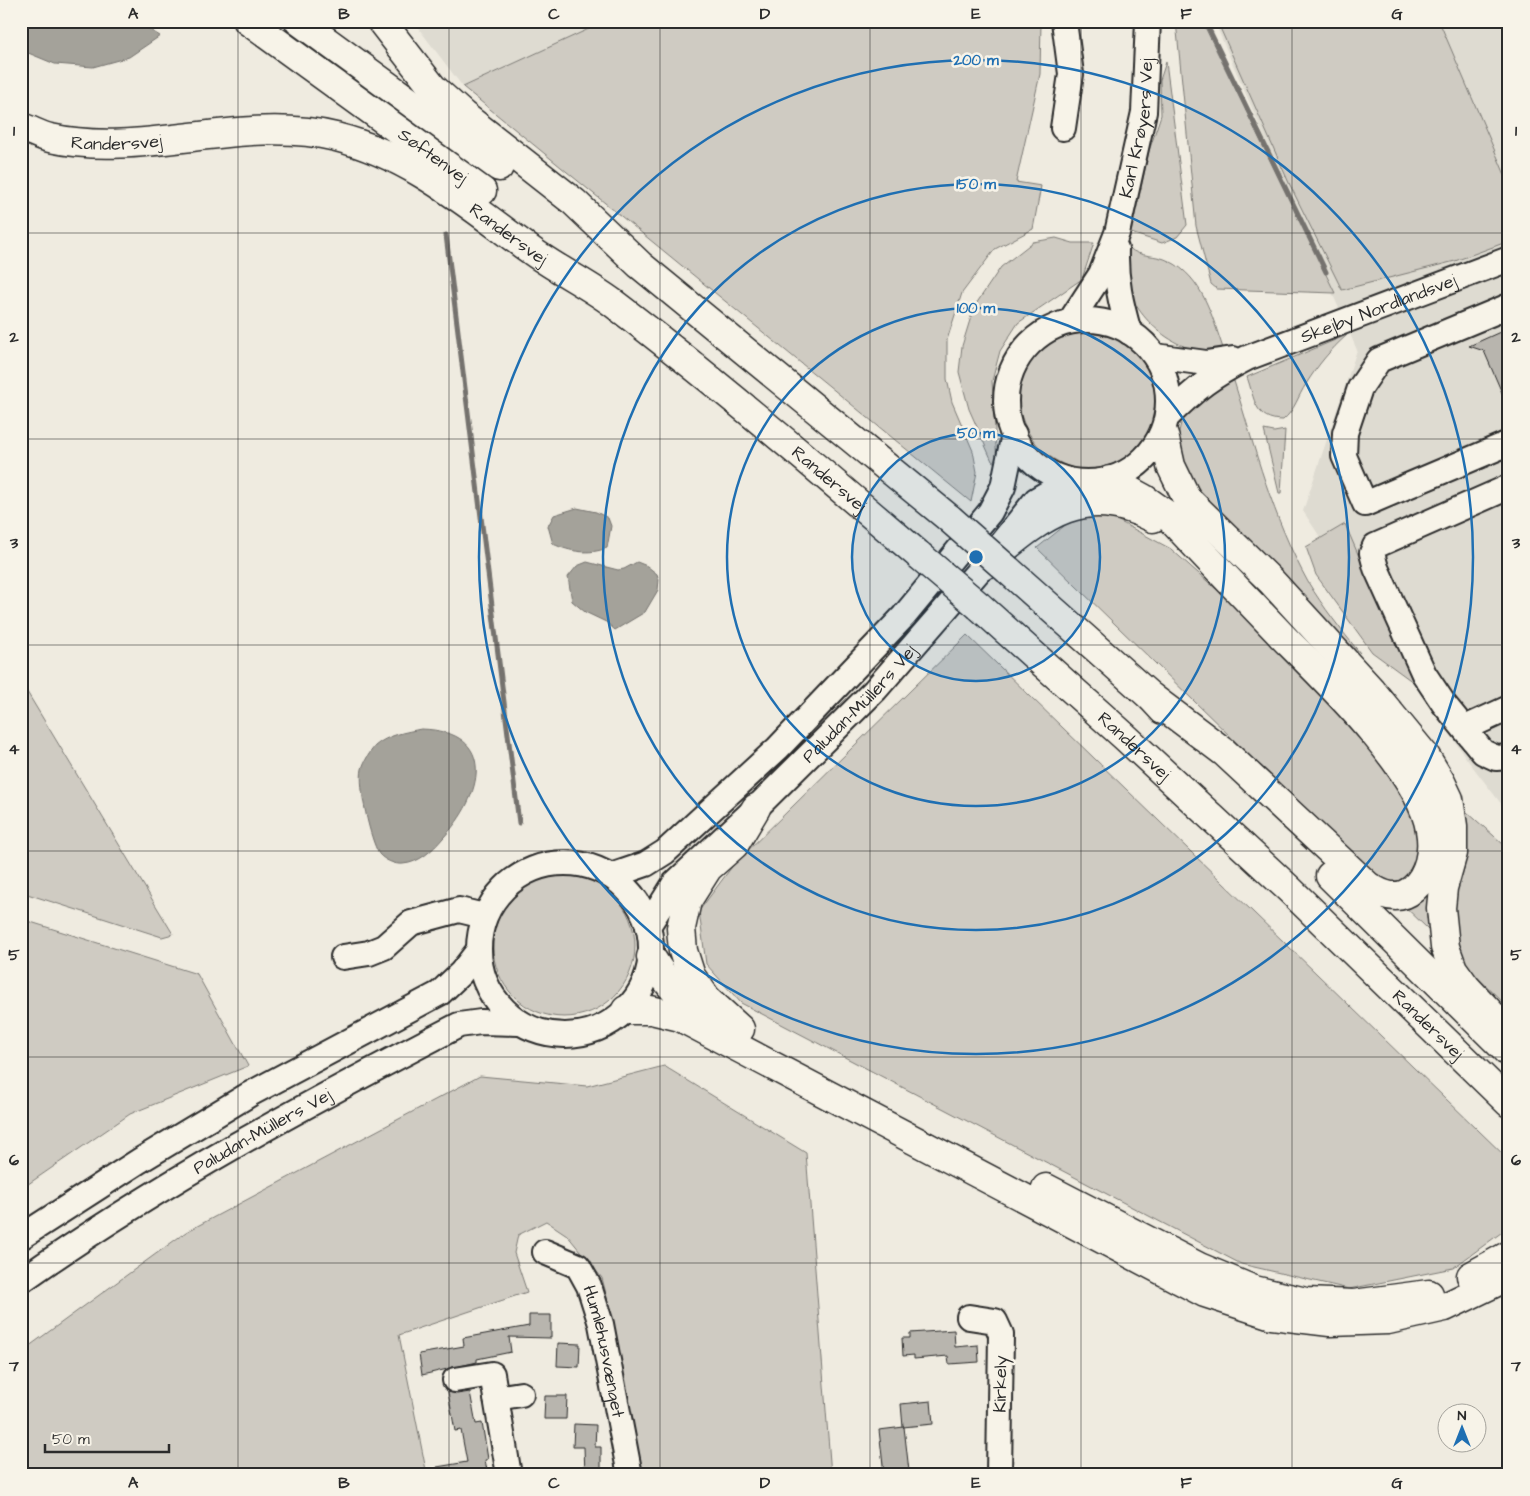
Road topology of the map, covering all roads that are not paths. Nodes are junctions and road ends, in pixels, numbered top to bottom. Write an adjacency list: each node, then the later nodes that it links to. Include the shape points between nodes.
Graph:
1 (248, 21): 11 (main road, Søftenvej, via 534,231)
2 (299, 21): 10 (main road, Søftenvej, via 564,216)
3 (380, 21): 10 (main road, Randersvej, via 433,88 574,202)
4 (1064, 21): 7 (street, via 1071,74)
5 (1148, 21): 8 (street, Karl Krøyers Vej, via 1144,112)
6 (21, 127): 11 (main road, Randersvej, via 49,138 98,144 154,142 270,130 304,132 357,143 395,158 449,189 531,251)
7 (1063, 128)
8 (1117, 233): 13 (street, Karl Krøyers Vej, via 1101,274); 14 (street, Karl Krøyers Vej, via 1115,271)
9 (1509, 259): 16 (street, Skejby Nordlandsvej)
10 (640, 264): 24 (main road, Randersvej, bridge, via 950,519)
11 (610, 301): 41 (main road, Randersvej, bridge, via 715,384 920,556 1095,709 1289,889)
12 (1509, 306): 19 (street, via 1379,360 1360,388 1345,433 1344,456 1365,504)
13 (1071, 320): 14 (street, via 1100,321); 18 (street, via 1043,331 1022,348 1010,368 1004,393 1006,413)
14 (1129, 332): 15 (street)
15 (1155, 356): 16 (street, Skejby Nordlandsvej, via 1206,363); 17 (street, via 1168,390)
16 (1247, 358): 17 (street, Skejby Nordlandsvej, via 1195,389)
17 (1166, 426): 21 (street, via 1152,455 1134,471); 39 (main road, via 1171,466 1187,499 1272,582 1371,690 1426,757 1441,782 1449,799 1453,826 1452,853 1441,908 1445,947 1453,969 1466,987)
18 (1014, 434): 20 (street, via 1028,455 1042,468); 30 (street, Paludan-Müllers Vej, via 1003,487 990,512 904,616 778,748 665,852 646,864)
19 (1509, 442)
20 (1069, 480): 21 (street); 24 (street, Paludan-Müllers Vej, via 1036,500)
21 (1110, 480): 23 (main road, via 1167,515)
22 (1509, 487): 27 (street, via 1375,546 1372,553 1424,674)
23 (1197, 548): 24 (main road, via 1151,517 1114,505 1086,504 1065,508 1038,521); 25 (main road, via 1349,704 1400,766 1430,830 1428,869 1420,883 1401,896 1390,897 1368,886 1224,752)
24 (996, 568): 25 (main road, Randersvej); 29 (street, Paludan-Müllers Vej)
25 (1151, 696): 40 (main road, Randersvej, via 1212,765 1370,915)
26 (1509, 708): 27 (street)
27 (1466, 730): 28 (street, via 1483,752 1496,758)
28 (1509, 757)
29 (756, 808): 32 (street, Paludan-Müllers Vej, via 675,883); 38 (main road, via 734,845 708,868 687,901 681,928 683,951 691,976 708,999)
30 (612, 876): 31 (street, via 588,865 563,862 538,866 515,877 497,894); 32 (street, via 640,905)
31 (484, 916): 33 (street); 35 (street, via 459,910 411,923 384,947 368,954)
32 (648, 926): 34 (street)
33 (478, 951): 37 (street, via 482,977 494,1000); 42 (street, Paludan-Müllers Vej, via 461,974 440,992 250,1094)
34 (652, 956): 36 (street, via 639,994); 38 (main road, via 669,987 690,1004)
35 (343, 957)
36 (626, 1010): 37 (street, via 606,1025 583,1034 558,1036); 45 (main road, via 651,1010 680,1017 1205,1293 1272,1315 1330,1322 1388,1320 1445,1307)
37 (520, 1023): 46 (street, Paludan-Müllers Vej, via 481,1022 459,1026 320,1097 221,1153 71,1246)
38 (740, 1029): 44 (main road, via 1199,1267 1254,1290 1306,1302 1354,1304 1425,1296 1467,1279)
39 (1509, 1033)
40 (1509, 1054)
41 (1504, 1101)
42 (21, 1237)
43 (545, 1252): 52 (street, Humlehusvænget, via 578,1266 592,1294)
44 (1509, 1255)
45 (1509, 1276)
46 (21, 1281)
47 (969, 1317): 53 (street, Kirkely, via 989,1318 1000,1327)
48 (455, 1380): 50 (street, via 492,1374)
49 (521, 1394): 50 (street)
50 (496, 1398): 51 (street)
51 (509, 1475)
52 (630, 1475)
53 (999, 1475)

